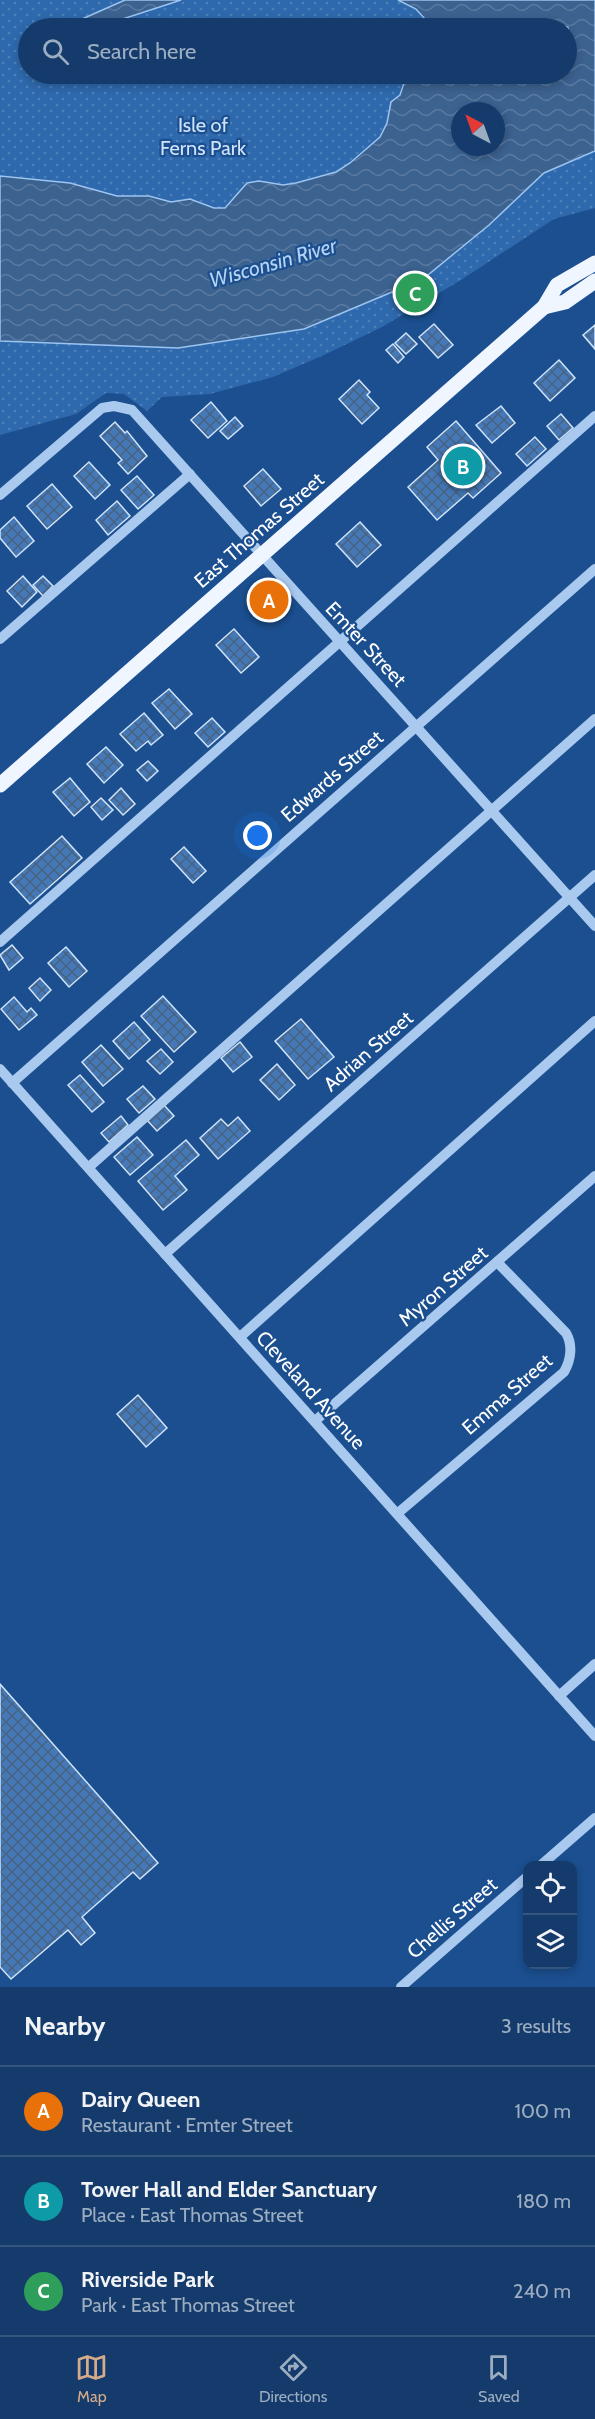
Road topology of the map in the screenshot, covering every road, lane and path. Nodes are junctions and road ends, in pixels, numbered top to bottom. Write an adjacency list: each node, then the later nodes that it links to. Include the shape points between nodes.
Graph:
1 (595, 263): 3 (main road, East Thomas Street, via 557,285)
2 (595, 281): 3 (main road, East Thomas Street, via 565,302)
3 (544, 307): 7 (main road, East Thomas Street)
4 (595, 416): 10 (street)
5 (190, 474): 6 (street, Emter Street, via 132,410 114,406 102,408); 7 (street, Emter Street); 9 (street)
6 (0, 495)
7 (261, 556): 10 (street, Emter Street); 13 (main road, East Thomas Street)
8 (595, 569): 12 (street, Edwards Street)
9 (0, 639)
10 (338, 641): 12 (street, Emter Street); 18 (street)
11 (595, 719): 14 (street)
12 (417, 726): 14 (street, Emter Street); 21 (street, Edwards Street)
13 (0, 785)
14 (491, 809): 16 (street, Emter Street); 22 (street)
15 (595, 875): 16 (street, Adrian Street)
16 (569, 897): 17 (street, Emter Street); 24 (street, Adrian Street)
17 (595, 926)
18 (0, 942)
19 (595, 1021): 26 (street)
20 (0, 1070): 21 (street, Cleveland Avenue)
21 (12, 1083): 22 (street, Cleveland Avenue)
22 (89, 1167): 24 (street, Cleveland Avenue)
23 (595, 1176): 25 (street, Myron Street)
24 (165, 1254): 26 (street, Cleveland Avenue)
25 (497, 1262): 27 (street, Myron Street); 28 (street, Emma Street, via 566,1333 570,1345 568,1365)
26 (240, 1338): 27 (street, Cleveland Avenue)
27 (315, 1421): 28 (street, Cleveland Avenue)
28 (398, 1513): 30 (street, Cleveland Avenue)
29 (595, 1664): 30 (street)
30 (559, 1696): 31 (street, Cleveland Avenue)
31 (595, 1736)
32 (595, 1818): 33 (street)
33 (546, 1861)
34 (523, 1880): 35 (street, Chellis Street)
35 (401, 1987)

